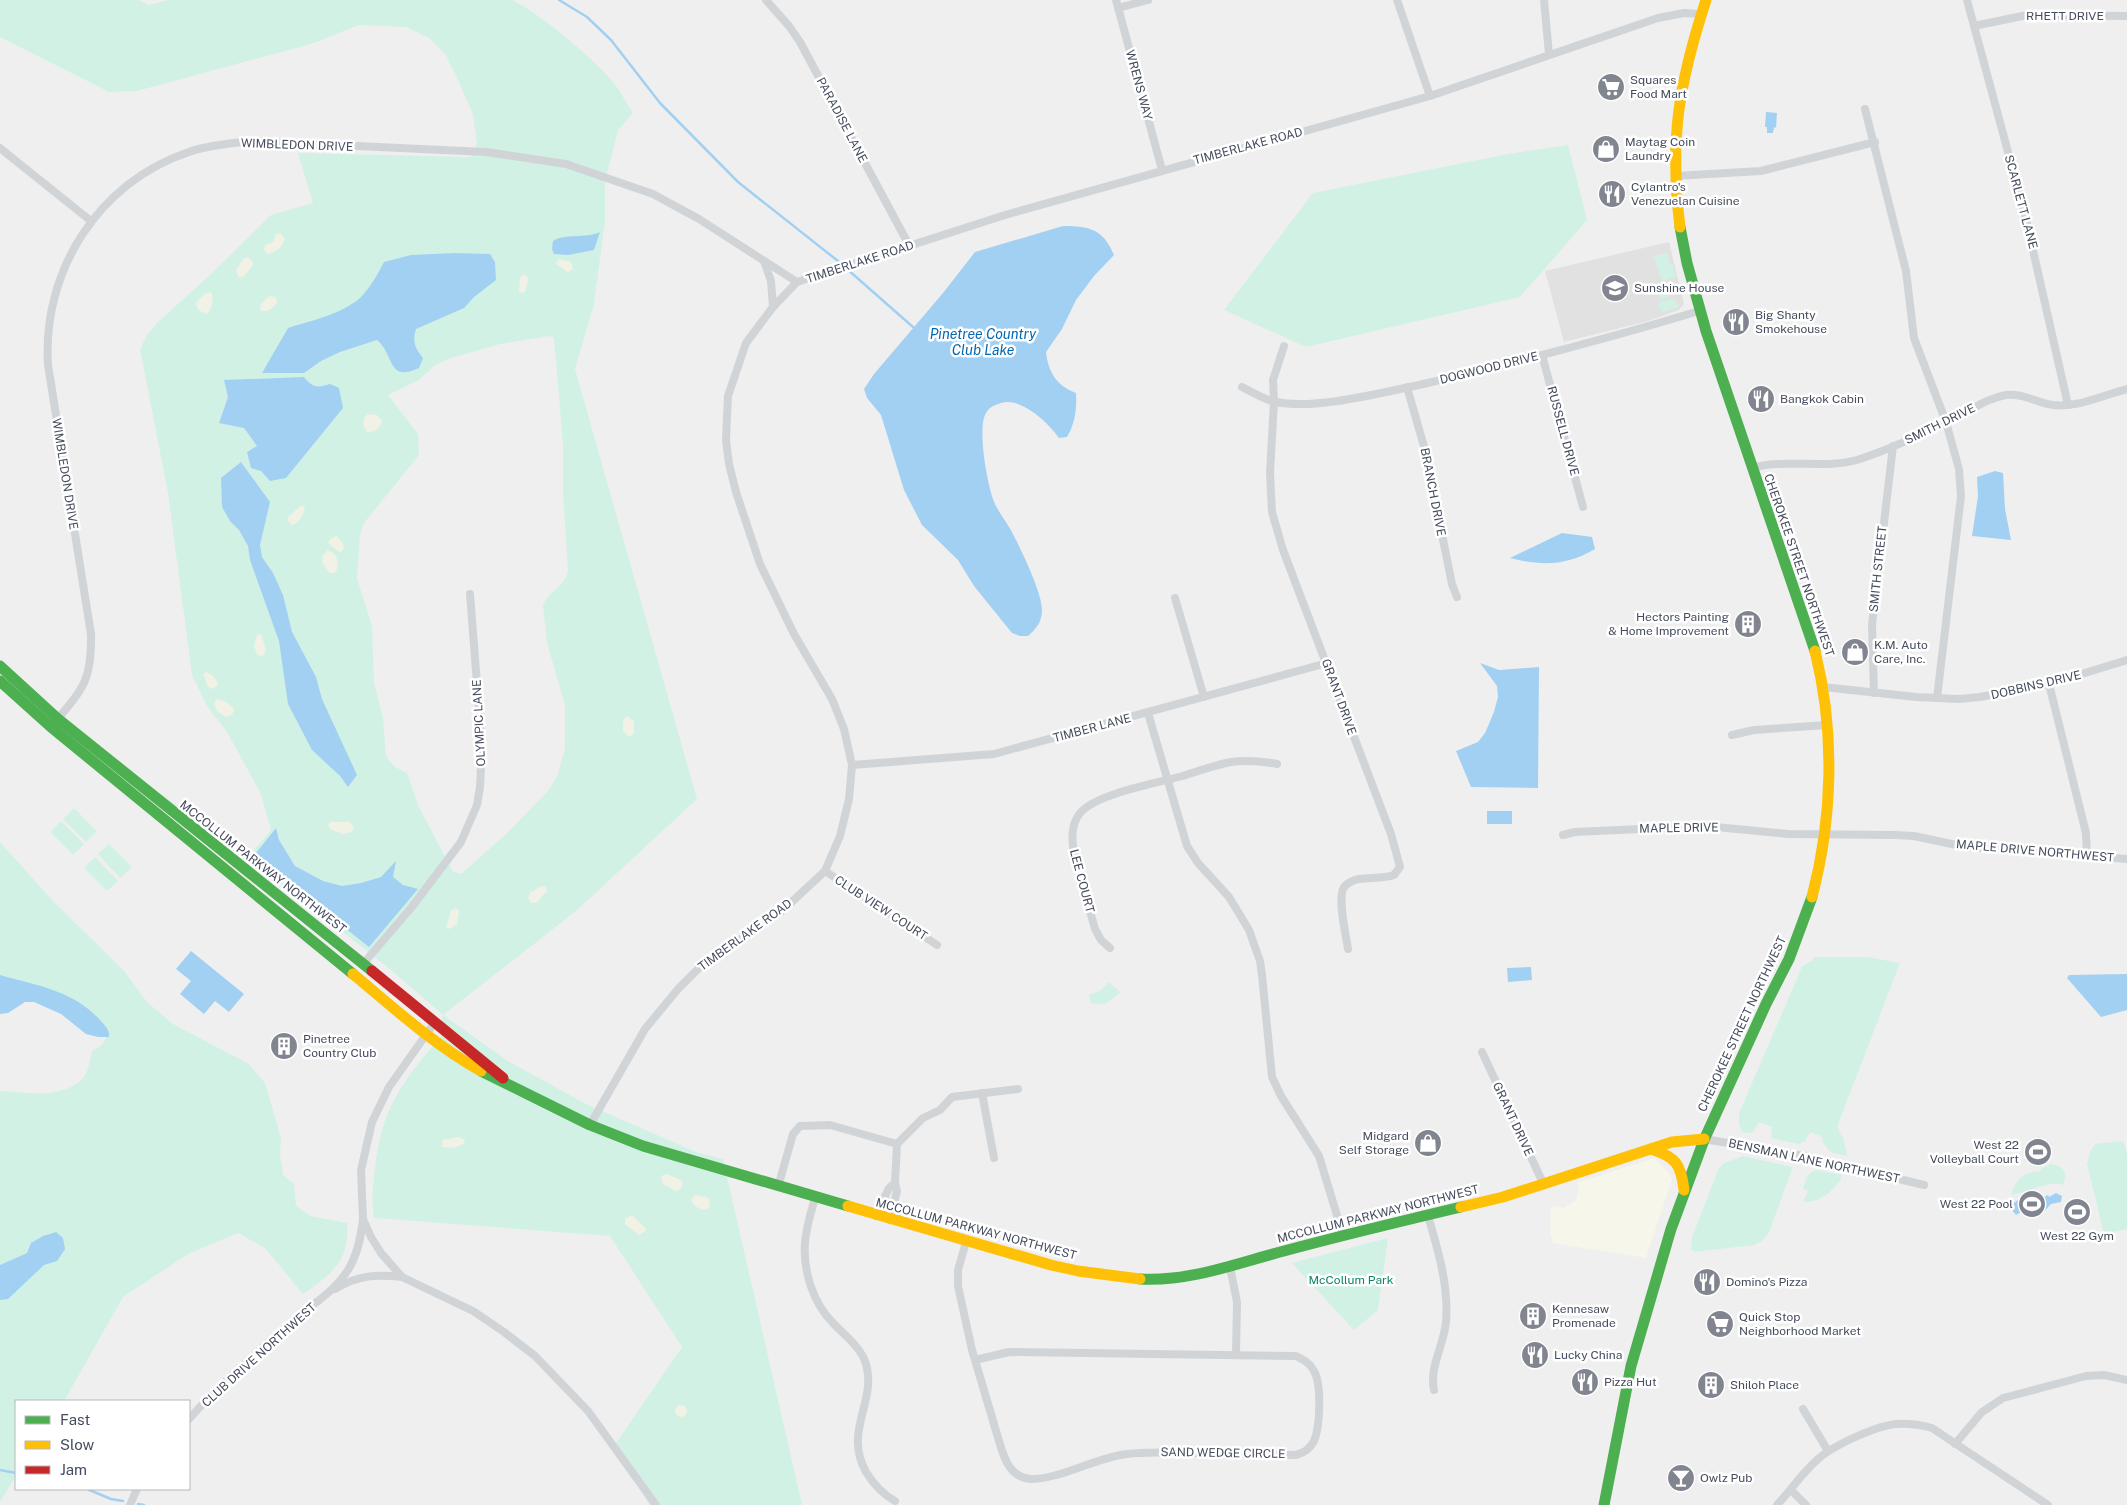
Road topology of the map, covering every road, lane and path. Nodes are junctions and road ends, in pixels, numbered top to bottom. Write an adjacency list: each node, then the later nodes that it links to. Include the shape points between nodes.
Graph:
1 (766, 0): 19 (street, PARADISE LANE, via 800,42)
2 (1148, 0): 7 (street)
3 (1397, 0): 12 (street)
4 (1544, 0): 11 (street)
5 (1706, 0): 8 (street, CHEROKEE STREET NORTHWEST)
6 (1967, 0): 10 (street, SCARLETT LANE)
7 (1117, 4): 16 (street, WRENS WAY)
8 (1702, 14): 11 (street, TIMBERLAKE ROAD, via 1684,13 1658,18); 17 (street, CHEROKEE STREET NORTHWEST, via 1678,106)
9 (2127, 16): 10 (street, RHETT DRIVE, via 2027,15)
10 (1974, 26): 30 (street, SCARLETT LANE, via 2025,215)
11 (1549, 54): 12 (street, TIMBERLAKE ROAD)
12 (1430, 96): 16 (street, TIMBERLAKE ROAD)
13 (1865, 109): 14 (street)
14 (1875, 142): 17 (street, via 1761,171); 31 (street, via 1906,271 1914,338)
15 (0, 148): 18 (street)
16 (1162, 170): 19 (street, TIMBERLAKE ROAD, via 1005,215)
17 (1675, 176): 23 (street, CHEROKEE STREET NORTHWEST, via 1681,236)
18 (91, 221): 20 (street, WIMBLEDON DRIVE, via 142,175 189,152 212,146 249,141 486,152 566,164 653,194 700,219); 48 (street, WIMBLEDON DRIVE, via 56,287 47,344 92,642 86,682)
19 (910, 247): 21 (street, TIMBERLAKE ROAD)
20 (764, 261): 21 (street, WIMBLEDON DRIVE); 22 (street, via 771,281)
21 (797, 282): 22 (street, TIMBERLAKE ROAD)
22 (773, 307): 52 (street, TIMBERLAKE ROAD, via 746,343 730,388 726,440 729,464 760,564 794,634 832,699 844,729)
23 (1699, 310): 25 (street, DOGWOOD DRIVE, via 1618,336); 33 (street, CHEROKEE STREET NORTHWEST)
24 (1284, 346): 29 (street, via 1274,380)
25 (1542, 355): 27 (street, DOGWOOD DRIVE); 34 (street, RUSSELL DRIVE)
26 (1242, 387): 29 (street, DOGWOOD DRIVE)
27 (1407, 388): 29 (street, DOGWOOD DRIVE, via 1341,400); 36 (street, BRANCH DRIVE, via 1425,450)
28 (2127, 389): 30 (street, SMITH DRIVE)
29 (1274, 402): 39 (street, GRANT DRIVE, via 1270,473 1272,512 1283,550)
30 (2068, 405): 31 (street, SMITH DRIVE, via 2005,395)
31 (1946, 422): 32 (street, SMITH DRIVE); 46 (street, via 1959,469 1961,496)
32 (1893, 446): 33 (street, SMITH DRIVE, via 1846,463 1764,464); 44 (street, SMITH STREET, via 1872,625)
33 (1752, 468): 43 (street, CHEROKEE STREET NORTHWEST, via 1808,628)
34 (1583, 506)
35 (470, 594): 64 (street, OLYMPIC LANE, via 482,748 477,805 461,842 412,908)
36 (1457, 597)
37 (1175, 598): 45 (street)
38 (2127, 660): 42 (street, DOBBINS DRIVE)
39 (1327, 664): 45 (street, TIMBER LANE); 55 (street, GRANT DRIVE)
40 (0, 666): 48 (street, MCCOLLUM PARKWAY NORTHWEST)
41 (0, 681): 48 (street, MCCOLLUM PARKWAY NORTHWEST)
42 (2049, 684): 46 (street, DOBBINS DRIVE, via 1980,697); 58 (street, via 2086,833)
43 (1823, 687): 44 (street, DOBBINS DRIVE); 49 (street, CHEROKEE STREET NORTHWEST)
44 (1874, 693): 46 (street, DOBBINS DRIVE)
45 (1204, 697): 47 (street, TIMBER LANE)
46 (1937, 698)
47 (1148, 713): 52 (street, TIMBER LANE, via 994,754); 53 (street)
48 (54, 723): 64 (street, MCCOLLUM PARKWAY NORTHWEST); 66 (street, MCCOLLUM PARKWAY NORTHWEST)
49 (1827, 725): 50 (street, via 1754,730); 57 (street, CHEROKEE STREET NORTHWEST)
50 (1732, 735)
51 (1277, 764): 53 (street, LEE COURT, via 1230,762)
52 (852, 765): 60 (street, TIMBERLAKE ROAD, via 849,799 840,836)
53 (1167, 780): 62 (street, LEE COURT, via 1097,802 1082,811 1074,826 1074,855 1095,929); 86 (street, via 1187,846 1236,907 1255,945 1262,975 1272,1077 1319,1156)
54 (1400, 830): 55 (street)
55 (1391, 834): 63 (street, GRANT DRIVE, via 1400,867 1394,875 1350,881 1343,888)
56 (1563, 835): 57 (street, MAPLE DRIVE, via 1706,826)
57 (1825, 835): 58 (street, MAPLE DRIVE NORTHWEST, via 1904,835 1966,847); 72 (street, CHEROKEE STREET NORTHWEST, via 1815,887 1794,948)
58 (2087, 856): 59 (street, MAPLE DRIVE NORTHWEST)
59 (2127, 859)
60 (824, 871): 61 (street, CLUB VIEW COURT); 71 (street, TIMBERLAKE ROAD, via 782,911 702,964 678,990 645,1029)
61 (938, 945)
62 (1110, 948)
63 (1348, 949)
64 (363, 964): 65 (street, MCCOLLUM PARKWAY NORTHWEST)
65 (435, 1022): 66 (street); 68 (street, MCCOLLUM PARKWAY NORTHWEST)
66 (426, 1034): 68 (street, MCCOLLUM PARKWAY NORTHWEST, via 473,1067); 84 (street, via 389,1086 372,1122 361,1170)
67 (1482, 1052): 77 (street, GRANT DRIVE)
68 (513, 1086): 71 (street, MCCOLLUM PARKWAY NORTHWEST)
69 (1018, 1089): 70 (street)
70 (982, 1093): 73 (street, via 952,1097 940,1110 923,1118); 75 (street)
71 (590, 1125): 79 (street, MCCOLLUM PARKWAY NORTHWEST, via 675,1157)
72 (1704, 1139): 74 (street, MCCOLLUM PARKWAY NORTHWEST, via 1682,1140); 78 (street, BENSMAN LANE NORTHWEST, via 1804,1156); 80 (street, CHEROKEE STREET NORTHWEST)
73 (898, 1144): 76 (street); 79 (street, via 830,1125 800,1126 793,1134)
74 (1651, 1149): 77 (street, MCCOLLUM PARKWAY NORTHWEST); 80 (street, via 1676,1161)
75 (994, 1158)
76 (895, 1182): 82 (street); 85 (street, via 897,1191)
77 (1544, 1185): 83 (street, MCCOLLUM PARKWAY NORTHWEST)
78 (1924, 1185)
79 (778, 1187): 81 (street, MCCOLLUM PARKWAY NORTHWEST)
80 (1684, 1190): 104 (street, CHEROKEE STREET NORTHWEST, via 1628,1376)
81 (815, 1198): 82 (street, MCCOLLUM PARKWAY NORTHWEST); 101 (street, via 805,1242 810,1284 827,1318 857,1347 866,1366 868,1387 857,1449 874,1484)
82 (876, 1216): 85 (street, MCCOLLUM PARKWAY NORTHWEST)
83 (1428, 1216): 86 (street, MCCOLLUM PARKWAY NORTHWEST); 94 (street, via 1446,1294 1446,1324 1432,1380)
84 (363, 1218): 89 (street, via 381,1253); 90 (street, CLUB DRIVE NORTHWEST, via 355,1255 348,1270)
85 (890, 1220): 87 (street, MCCOLLUM PARKWAY NORTHWEST)
86 (1343, 1235): 88 (street, MCCOLLUM PARKWAY NORTHWEST)
87 (966, 1242): 88 (street, MCCOLLUM PARKWAY NORTHWEST, via 1051,1266 1126,1278 1170,1279); 92 (street, SAND WEDGE CIRCLE, via 958,1270 958,1286)
88 (1230, 1267): 91 (street, via 1237,1302)
89 (402, 1277): 90 (street, CLUB DRIVE NORTHWEST, via 366,1275); 103 (street, via 473,1311 535,1356 588,1410)
90 (330, 1292): 96 (street, CLUB DRIVE NORTHWEST, via 256,1354)
91 (1236, 1354): 92 (street, SAND WEDGE CIRCLE, via 1009,1352); 92 (street, SAND WEDGE CIRCLE, via 1296,1356 1307,1361 1314,1370 1318,1381 1318,1414 1314,1442 1308,1449 1296,1455 1125,1454 1031,1479 1017,1475 1008,1467)
92 (975, 1360)
93 (2127, 1380): 97 (street, via 2104,1375 2086,1376 2003,1398 1982,1412)
94 (1434, 1390)
95 (1804, 1409): 98 (street)
96 (190, 1418)
97 (1955, 1444): 98 (street, via 1932,1428 1898,1423 1874,1428); 107 (street)
98 (1828, 1450): 100 (street)
99 (137, 1490): 102 (street)
100 (1792, 1490): 105 (street); 106 (street)
101 (895, 1501)
102 (130, 1505)
103 (656, 1505)
104 (1604, 1505)
105 (1777, 1505)
106 (1806, 1505)
107 (2048, 1505)

